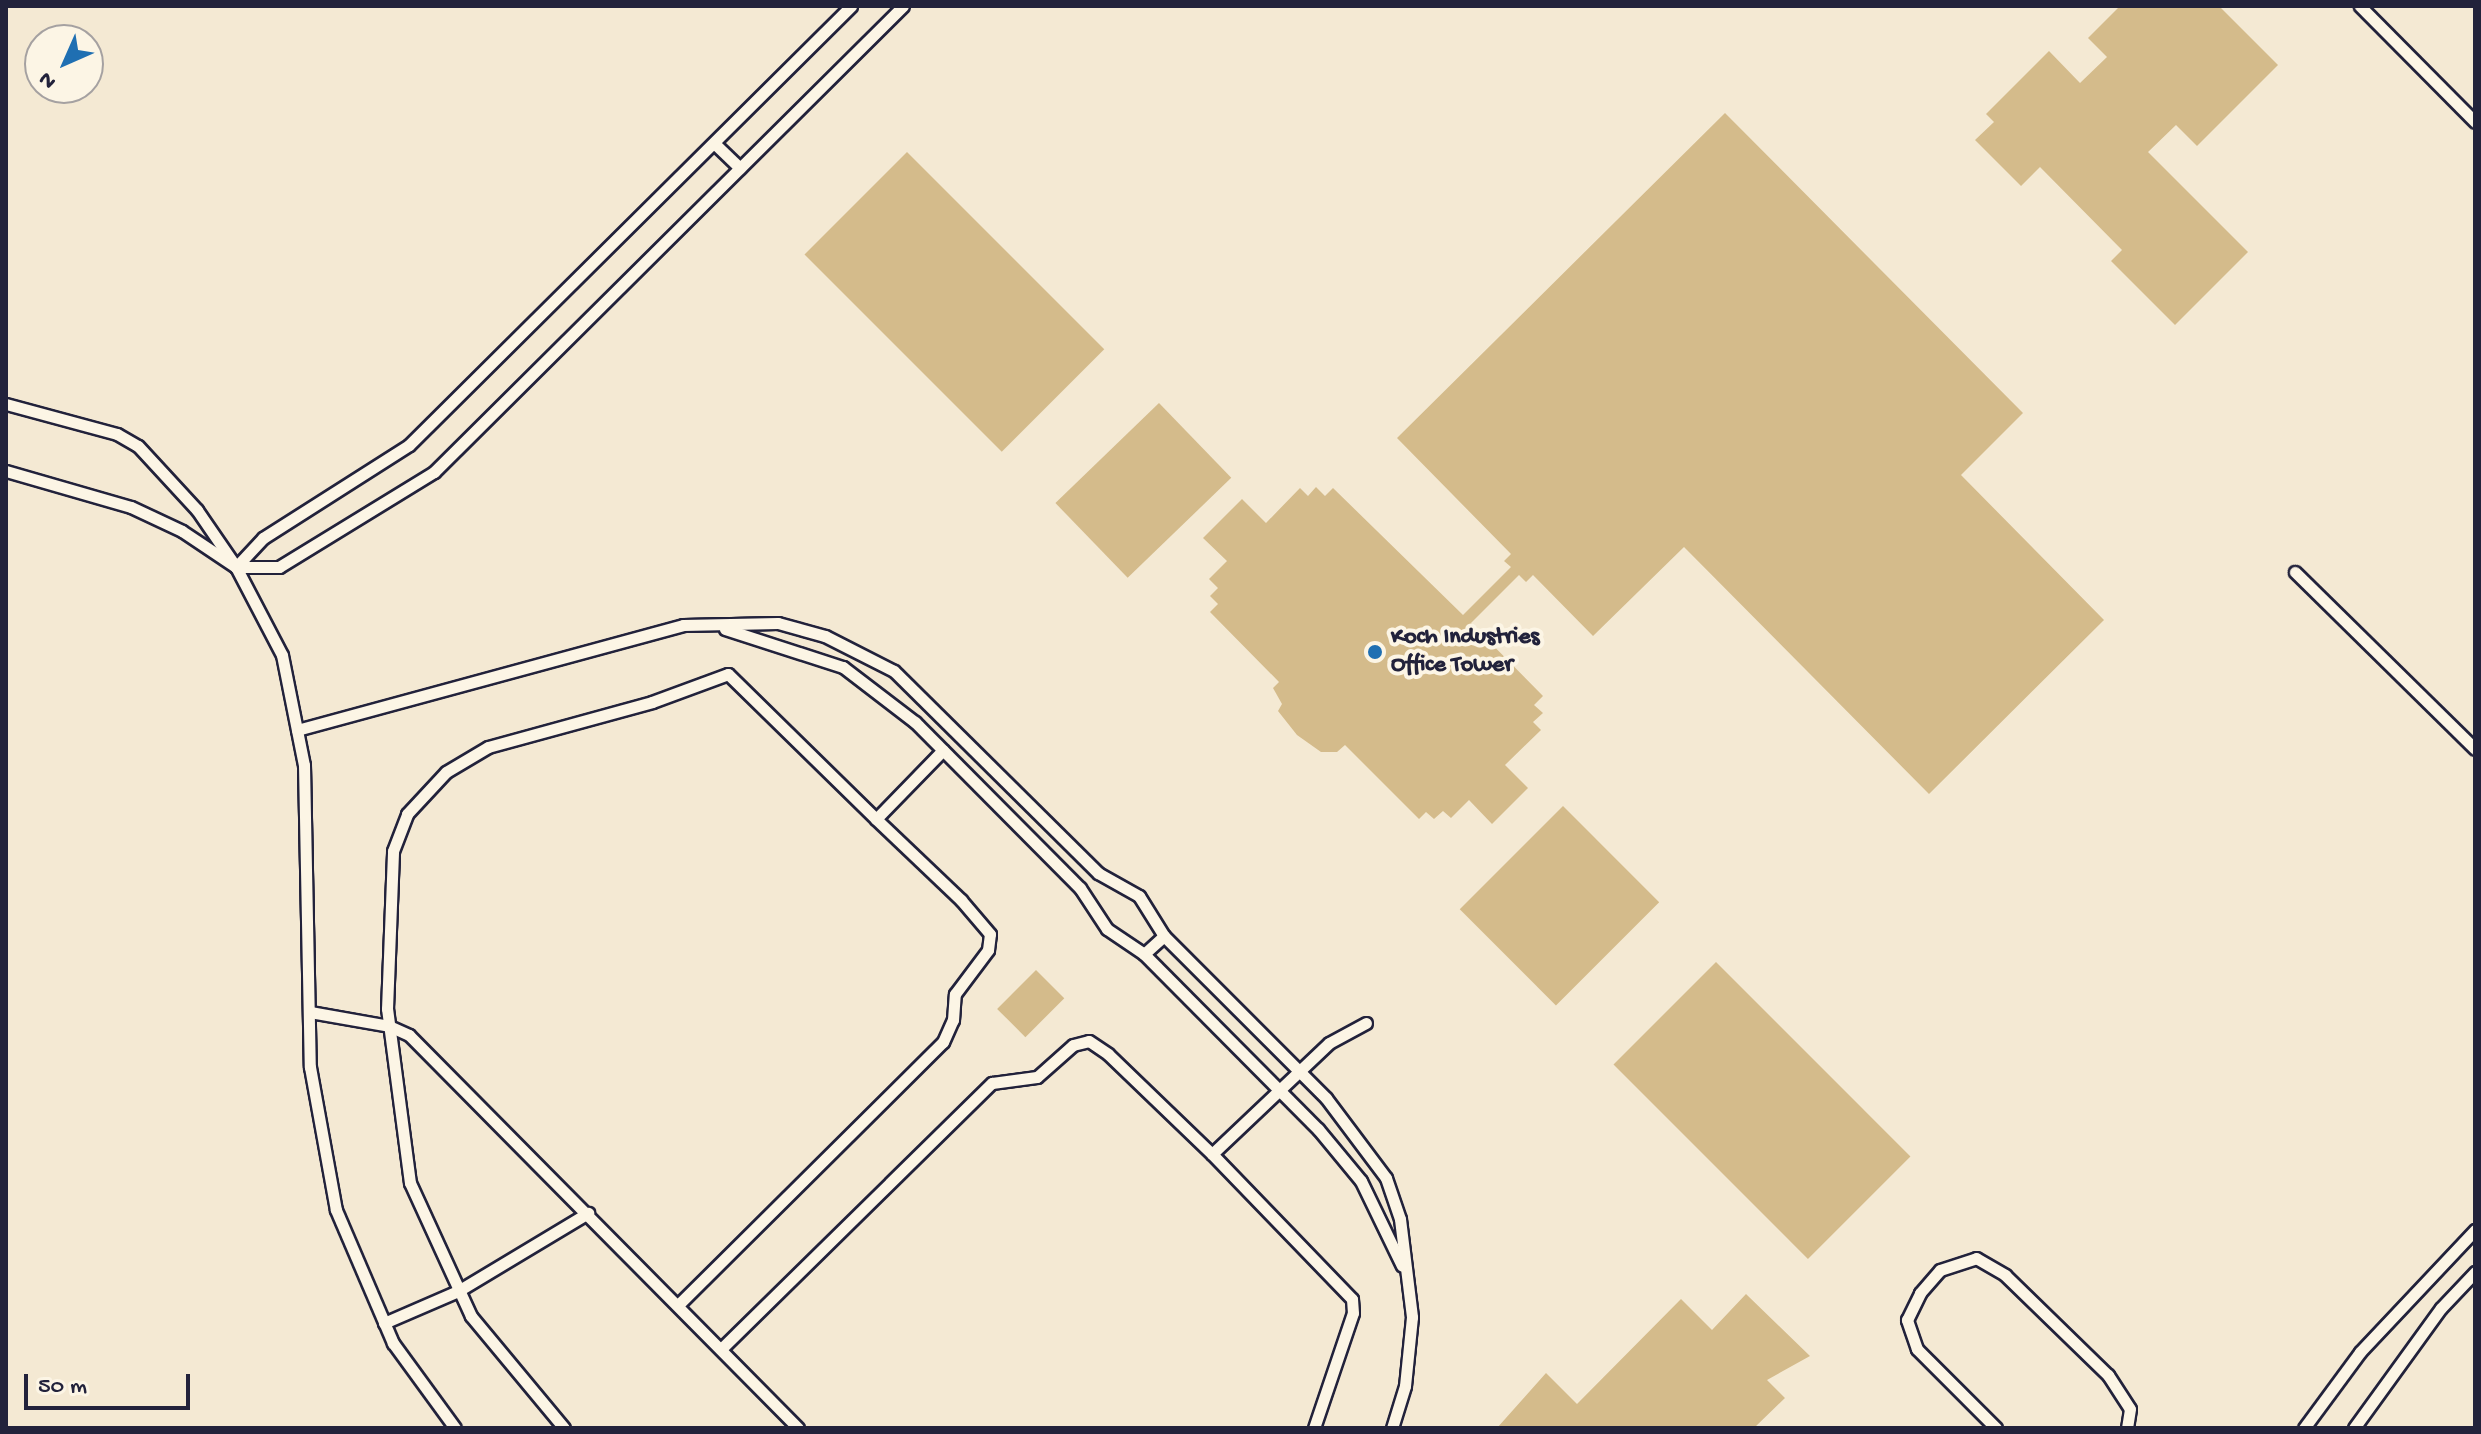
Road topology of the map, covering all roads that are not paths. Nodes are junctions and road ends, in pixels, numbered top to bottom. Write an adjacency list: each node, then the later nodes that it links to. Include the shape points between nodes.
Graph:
1 (851, 6): 5 (lane)
2 (903, 6): 6 (lane)
3 (2360, 6): 4 (lane)
4 (2475, 122)
5 (714, 143): 6 (lane); 9 (lane, via 409,445 263,538)
6 (740, 168): 9 (lane, via 434,472 279,567)
7 (6, 404): 9 (lane, via 117,434 138,446 197,510)
8 (6, 471): 9 (lane, via 131,507 182,531)
9 (236, 567): 12 (lane, via 282,655)
10 (2295, 572): 13 (lane)
11 (713, 626): 12 (lane, via 683,625); 14 (lane, via 843,667); 16 (lane, via 778,623 825,636 883,665 924,697)
12 (297, 730): 20 (lane, via 310,875)
13 (2475, 749)
14 (943, 750): 15 (lane); 17 (lane)
15 (876, 819): 22 (lane, via 728,674 652,702 488,747 446,772 407,814 393,851); 31 (lane, via 961,900 990,934 988,950 955,994 953,1020 943,1042)
16 (1095, 871): 17 (lane); 18 (lane, via 1139,896)
17 (1080, 888): 19 (lane, via 1107,929)
18 (1164, 936): 19 (lane); 23 (lane)
19 (1144, 954): 24 (lane)
20 (310, 1012): 22 (lane); 32 (lane, via 310,1067 336,1210)
21 (1366, 1023): 23 (lane, via 1329,1043)
22 (389, 1026): 26 (lane, via 409,1035); 30 (lane, via 410,1183)
23 (1300, 1072): 24 (lane); 29 (lane, via 1362,1141 1386,1178 1400,1219)
24 (1281, 1090): 25 (lane); 29 (lane, via 1361,1181)
25 (1212, 1154): 33 (lane, via 1108,1054 1089,1041 1073,1045 1037,1077 992,1083); 37 (lane, via 1352,1299 1353,1313)
26 (588, 1213): 30 (lane); 31 (lane)
27 (2475, 1230): 41 (lane, via 2360,1352)
28 (2475, 1272): 42 (lane, via 2441,1308)
29 (1407, 1274): 38 (lane, via 1412,1317 1405,1386)
30 (458, 1291): 32 (lane); 35 (lane, via 500,1353)
31 (678, 1305): 33 (lane)
32 (384, 1323): 34 (lane)
33 (721, 1349): 36 (lane)
34 (455, 1428)
35 (564, 1428)
36 (798, 1428)
37 (1314, 1428)
38 (1392, 1428)
39 (1996, 1428): 40 (lane, via 1917,1349 1907,1320 1920,1293 1940,1270 1976,1258 2005,1275 2108,1375 2130,1409)
40 (2127, 1428)
41 (2304, 1428)
42 (2354, 1428)

